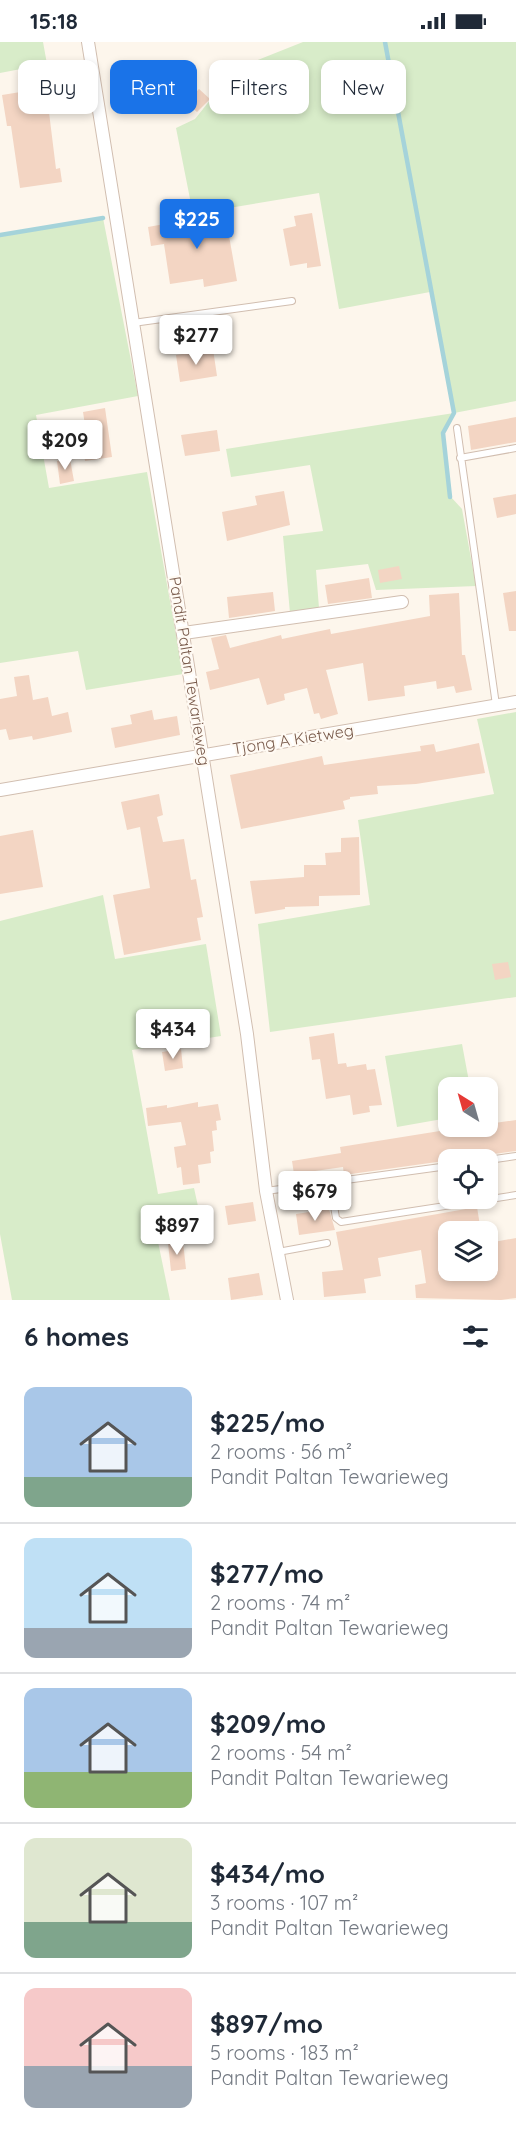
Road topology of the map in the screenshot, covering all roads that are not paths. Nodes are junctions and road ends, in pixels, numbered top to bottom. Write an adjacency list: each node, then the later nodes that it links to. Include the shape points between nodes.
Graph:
1 (88, 42): 3 (street, Pandit Paltan Tewarieweg)
2 (292, 301): 3 (lane)
3 (133, 323): 8 (street, Pandit Paltan Tewarieweg)
4 (457, 428): 6 (lane)
5 (516, 448): 6 (lane)
6 (460, 458): 10 (lane)
7 (402, 603): 8 (street)
8 (184, 633): 11 (street, Pandit Paltan Tewarieweg)
9 (516, 702): 10 (street, Tjong A Kietweg)
10 (496, 706): 11 (street, Tjong A Kietweg)
11 (202, 754): 12 (street, Tjong A Kietweg); 17 (street, Pandit Paltan Tewarieweg, via 247,1034)
12 (0, 790)
13 (516, 1156): 14 (lane)
14 (498, 1159)
15 (438, 1167): 16 (lane)
16 (330, 1182): 17 (lane); 20 (lane, via 336,1218 341,1222)
17 (266, 1191): 22 (street, Pandit Paltan Tewarieweg)
18 (516, 1195): 19 (lane)
19 (498, 1197)
20 (438, 1205)
21 (327, 1243): 22 (lane)
22 (278, 1252): 23 (street, Pandit Paltan Tewarieweg)
23 (287, 1300)

